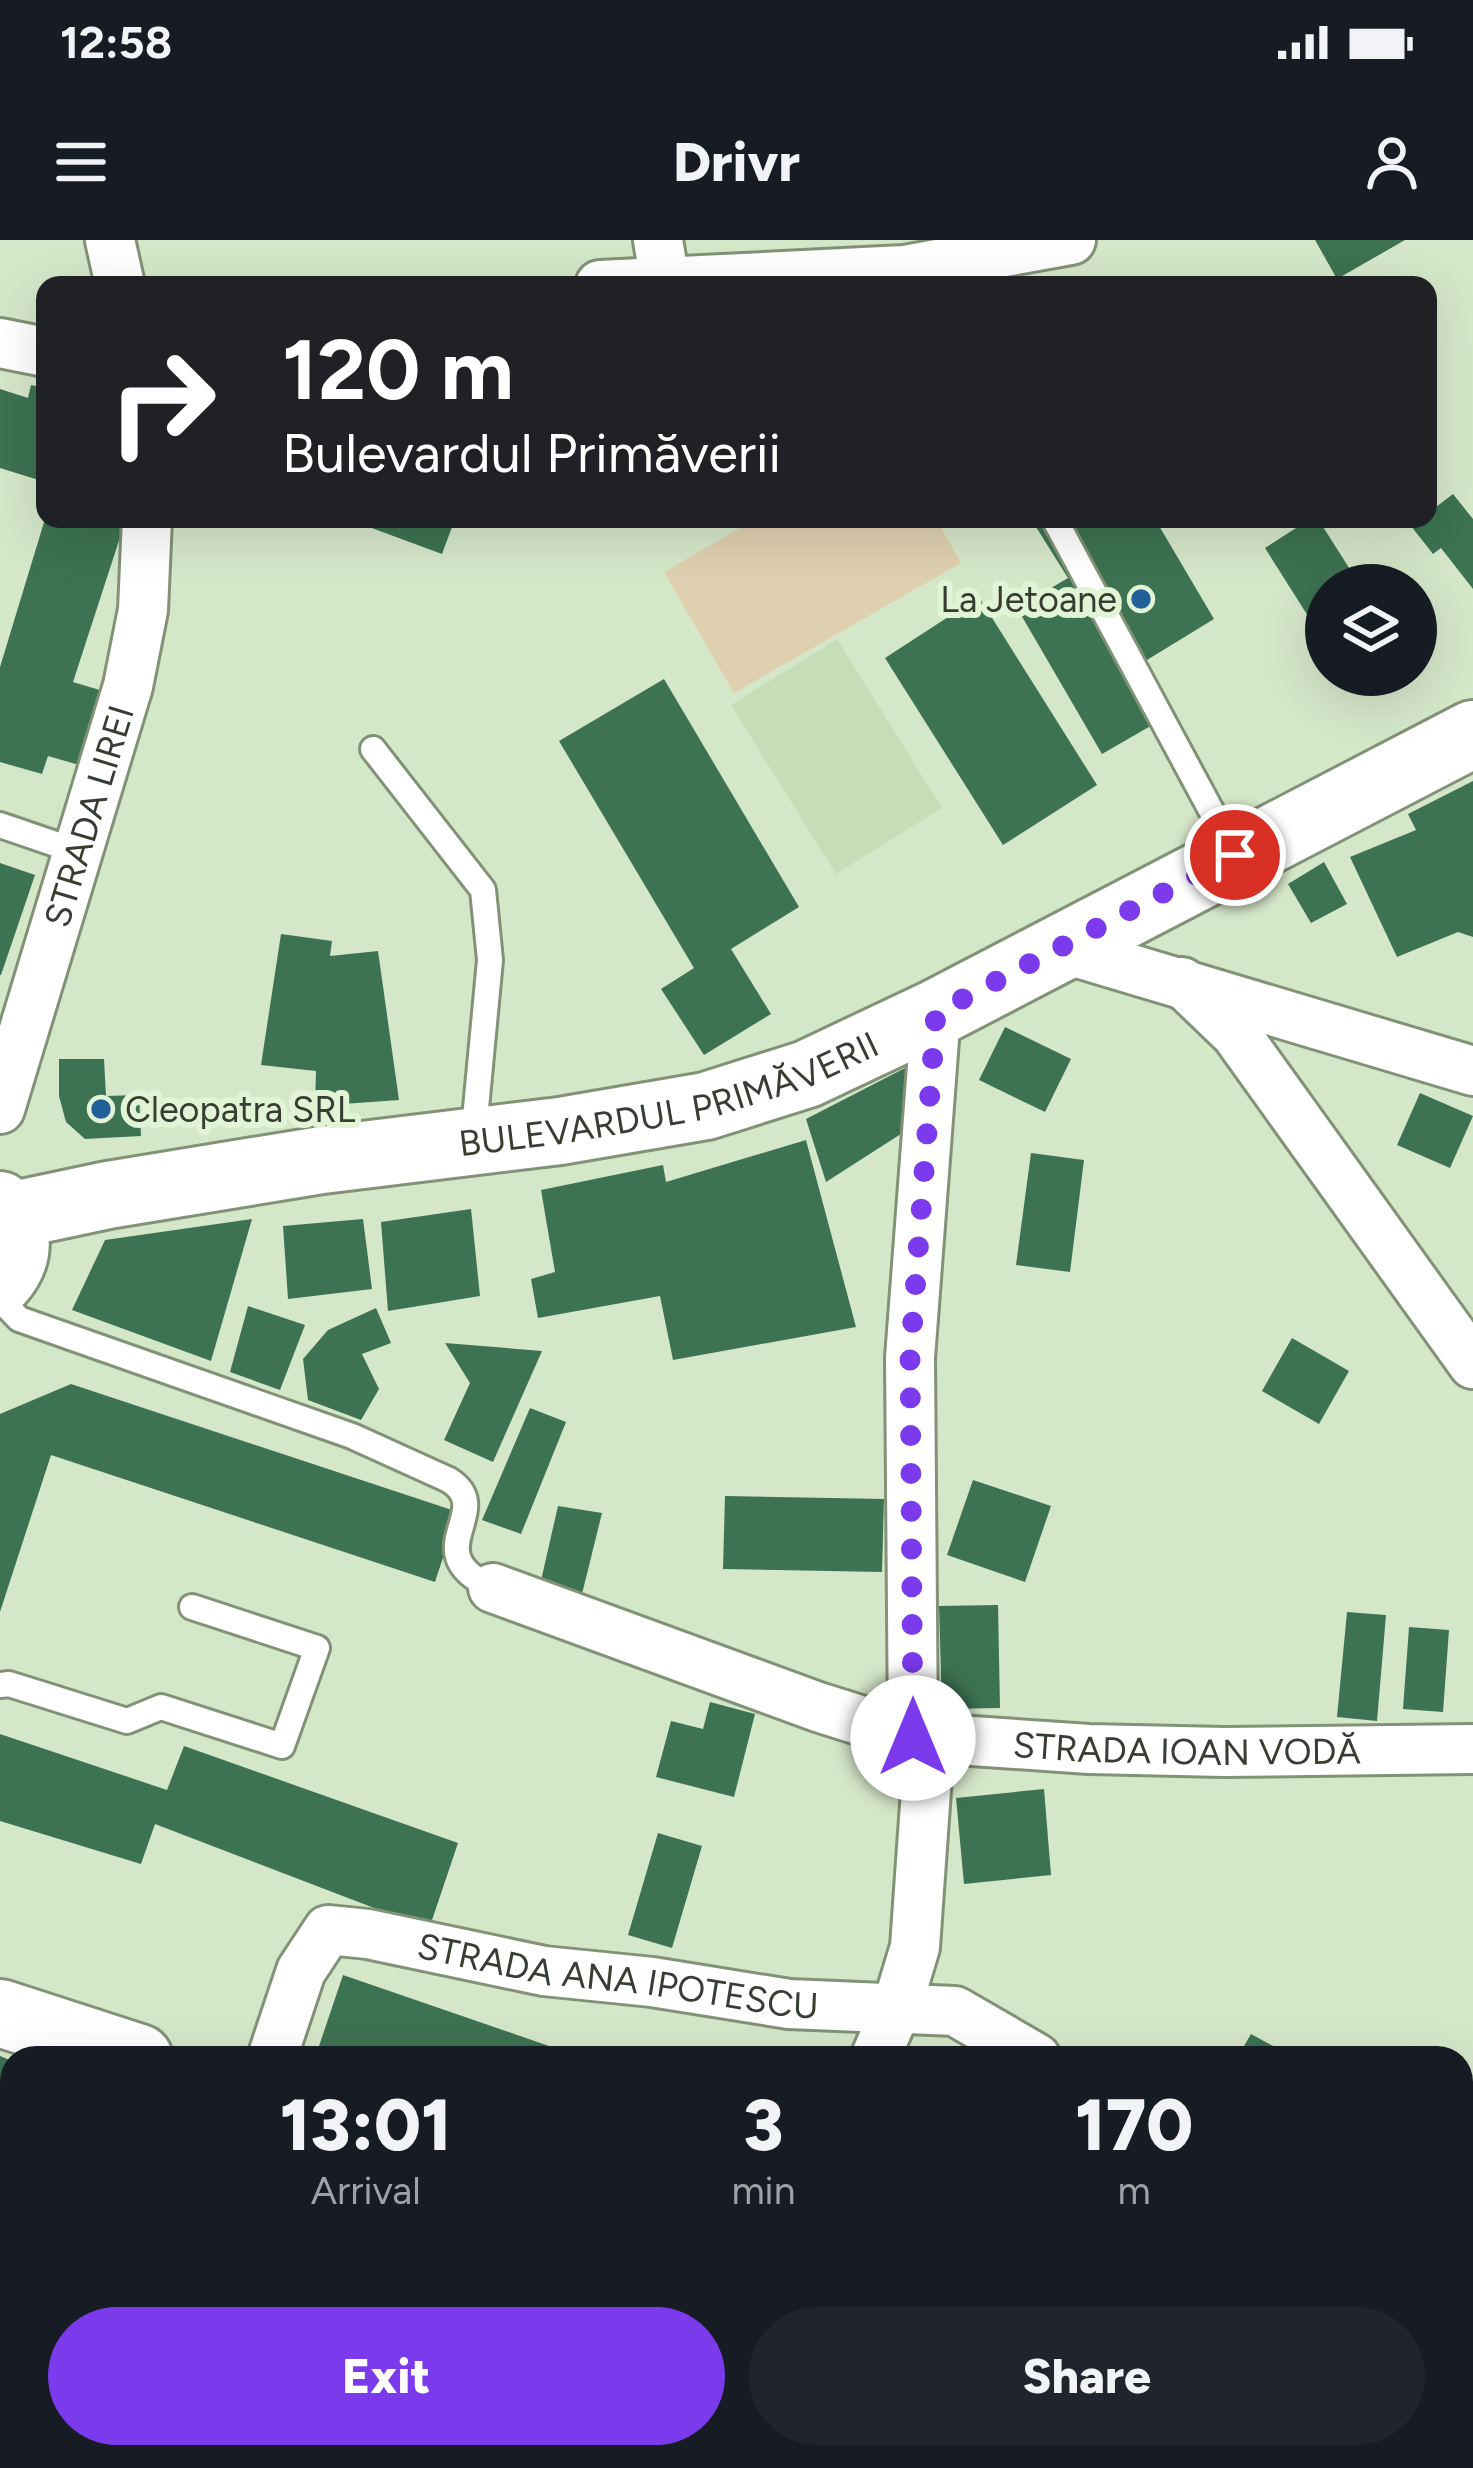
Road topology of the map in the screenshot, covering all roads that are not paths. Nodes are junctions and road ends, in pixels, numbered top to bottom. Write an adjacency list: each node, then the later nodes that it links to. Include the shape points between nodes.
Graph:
1 (110, 240): 4 (street)
2 (1071, 240): 3 (street, via 904,270)
3 (662, 261): 5 (street)
4 (118, 276)
5 (623, 276)
6 (0, 343): 7 (street)
7 (36, 350)
8 (147, 528): 13 (street, STRADA LIREI, via 143,610 128,686)
9 (1059, 528): 14 (lane)
10 (1473, 734): 14 (main road, BULEVARDUL PRIMĂVERII)
11 (373, 749): 20 (lane, via 483,890 490,960)
12 (0, 825): 13 (lane)
13 (76, 851): 19 (street, STRADA LIREI)
14 (1235, 855): 15 (main road, BULEVARDUL PRIMĂVERII)
15 (1061, 948): 16 (street); 17 (main road, BULEVARDUL PRIMĂVERII)
16 (1182, 982): 18 (street); 24 (street, via 1236,1034)
17 (936, 1013): 20 (main road, BULEVARDUL PRIMĂVERII, via 807,1074 706,1106); 28 (street, via 910,1358)
18 (1473, 1071)
19 (0, 1108)
20 (473, 1142): 21 (main road, BULEVARDUL PRIMĂVERII)
21 (5, 1210): 22 (main road, via 17,1247)
22 (0, 1281)
23 (0, 1299): 25 (lane, via 19,1319 352,1436 449,1480 467,1502 458,1562)
24 (1473, 1364)
25 (493, 1588): 28 (street, STRADA IOAN VODĂ)
26 (192, 1606): 27 (lane, via 316,1648 282,1746 161,1707 127,1721)
27 (0, 1685)
28 (913, 1738): 29 (street, STRADA IOAN VODĂ, via 1224,1752); 30 (street, via 927,1776 915,1947)
29 (1473, 1749)
30 (896, 2010): 33 (street, STRADA ANA IPOTESCU, via 544,1971 328,1930 301,1971); 34 (street); 35 (street, STRADA ANA IPOTESCU, via 955,2011)
31 (0, 2013): 32 (main road)
32 (102, 2046)
33 (276, 2046)
34 (880, 2046)
35 (1015, 2046)

